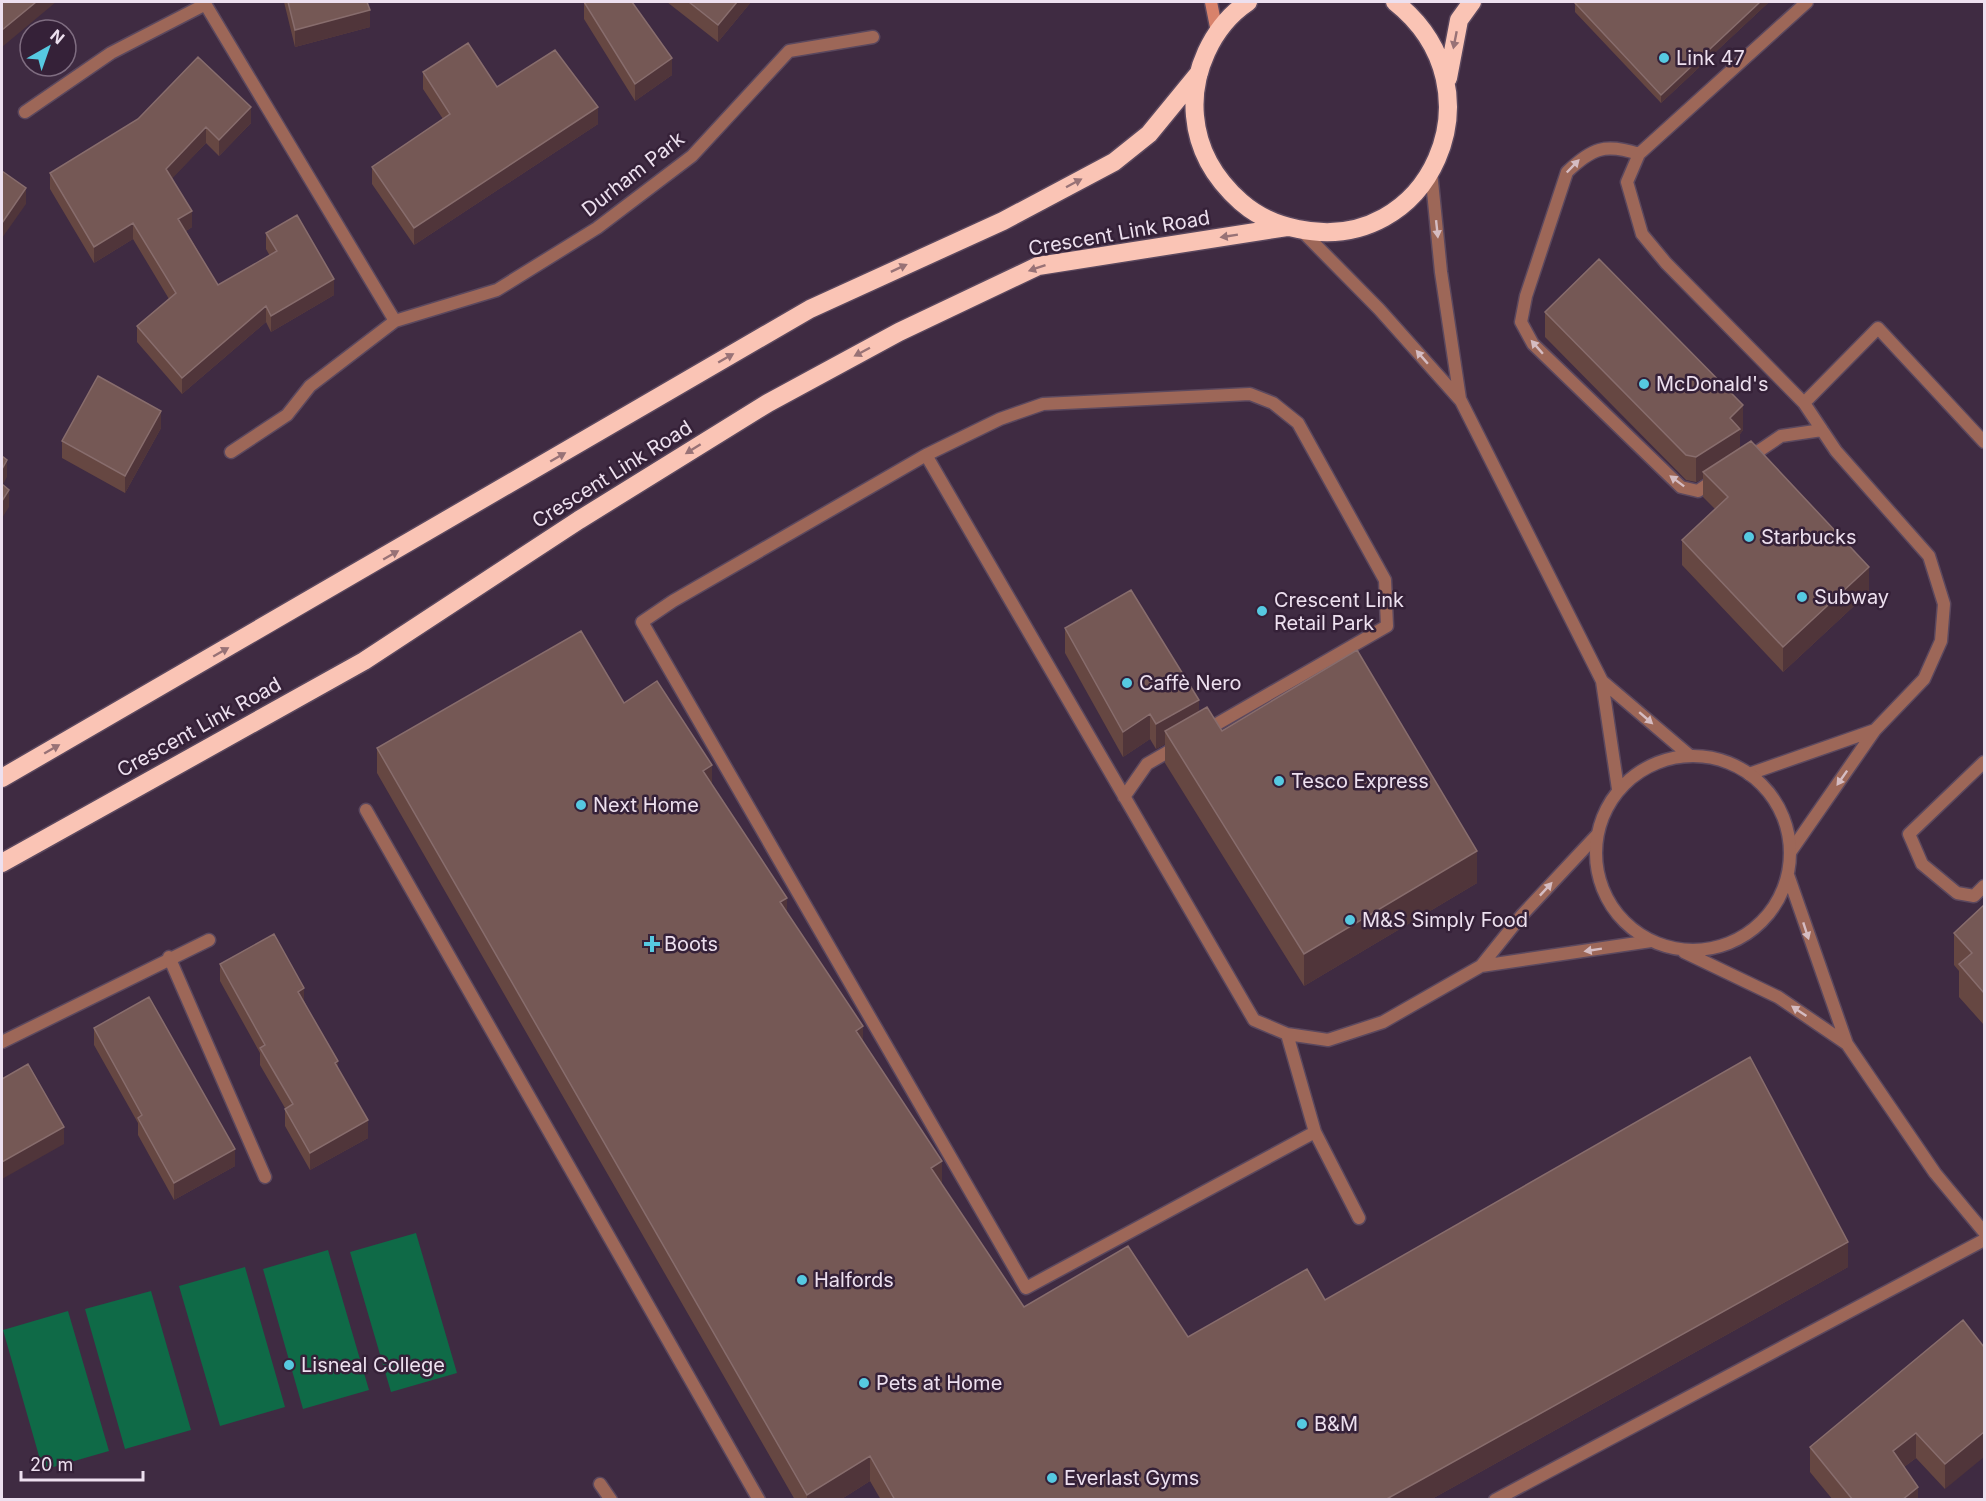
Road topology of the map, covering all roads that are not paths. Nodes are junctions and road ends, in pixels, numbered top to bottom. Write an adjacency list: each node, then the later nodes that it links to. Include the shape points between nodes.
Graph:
1 (1211, 2): 7 (street)
2 (1248, 2): 7 (highway, Crescent Link Road)
3 (1395, 2): 10 (highway, Crescent Link Road, via 1430,37)
4 (1472, 2): 10 (highway, Crescent Link Road, one-way to 10, via 1459,20)
5 (1807, 2): 12 (street)
6 (204, 3): 11 (street, via 111,52); 15 (street)
7 (1217, 32): 9 (highway, Crescent Link Road)
8 (873, 37): 15 (street, Durham Park, via 789,51 692,156 597,228 497,290)
9 (1199, 73): 14 (highway, Crescent Link Road, via 1195,94 1198,136 1215,175 1248,208); 27 (highway, Crescent Link Road, one-way to 9, via 810,309 1003,221 1114,162 1149,134)
10 (1447, 81): 13 (highway, Crescent Link Road, via 1448,125)
11 (25, 112)
12 (1639, 154): 17 (street, via 1627,182 1641,234); 18 (street, one-way to 12, via 1781,436 1698,490 1681,487 1533,344 1521,322 1526,296 1567,172 1581,158 1602,148 1622,148)
13 (1431, 171): 14 (highway, Crescent Link Road, via 1399,207 1379,219 1333,232); 16 (street, one-way to 16, via 1441,272)
14 (1294, 228): 16 (street, one-way to 14, via 1379,309); 33 (highway, Crescent Link Road, one-way to 33, via 1038,266 899,332 768,403 579,520 364,661)
15 (395, 321): 20 (street, Durham Park, via 310,386 287,415)
16 (1461, 401): 22 (street)
17 (1804, 404): 18 (street); 19 (street, via 1878,328)
18 (1821, 430): 23 (street, via 1929,556 1944,604 1941,641 1924,679)
19 (1984, 442)
20 (231, 452)
21 (926, 455): 29 (street); 29 (street, via 1000,419 1043,404 1250,394 1273,403 1298,423 1385,580 1388,626 1147,764); 44 (street, via 673,601 642,622 647,632 1026,1288)
22 (1602, 681): 24 (street, one-way to 24); 28 (street)
23 (1875, 730): 26 (street); 32 (street, one-way to 32)
24 (1689, 755): 26 (street, via 1721,759); 28 (street, via 1662,760 1638,772)
25 (1984, 762): 35 (street, via 1909,834 1922,864 1957,893 1974,896)
26 (1749, 774): 32 (street, via 1771,794 1785,821)
27 (2, 778)
28 (1618, 789): 31 (street)
29 (1124, 797): 41 (street, via 1254,1020)
30 (366, 810): 51 (street)
31 (1596, 836): 37 (street, via 1596,868 1606,898 1625,923); 40 (street, one-way to 31, via 1522,915)
32 (1791, 851): 34 (street)
33 (2, 862)
34 (1788, 875): 38 (street, via 1780,899 1763,921 1741,938 1712,950); 43 (street, one-way to 43)
35 (1984, 886)
36 (209, 940): 39 (street)
37 (1651, 941): 38 (street); 40 (street, one-way to 40)
38 (1680, 951): 43 (street, one-way to 38, via 1778,997)
39 (169, 957): 42 (street); 45 (street)
40 (1481, 966): 41 (street, via 1383,1022 1328,1040)
41 (1287, 1034): 44 (street)
42 (2, 1042)
43 (1847, 1044): 47 (street, via 1935,1173)
44 (1315, 1132): 46 (street)
45 (265, 1177)
46 (1359, 1218)
47 (1984, 1232)
48 (1984, 1240): 52 (street)
49 (600, 1484): 50 (street)
50 (611, 1500)
51 (759, 1500)
52 (1495, 1500)

